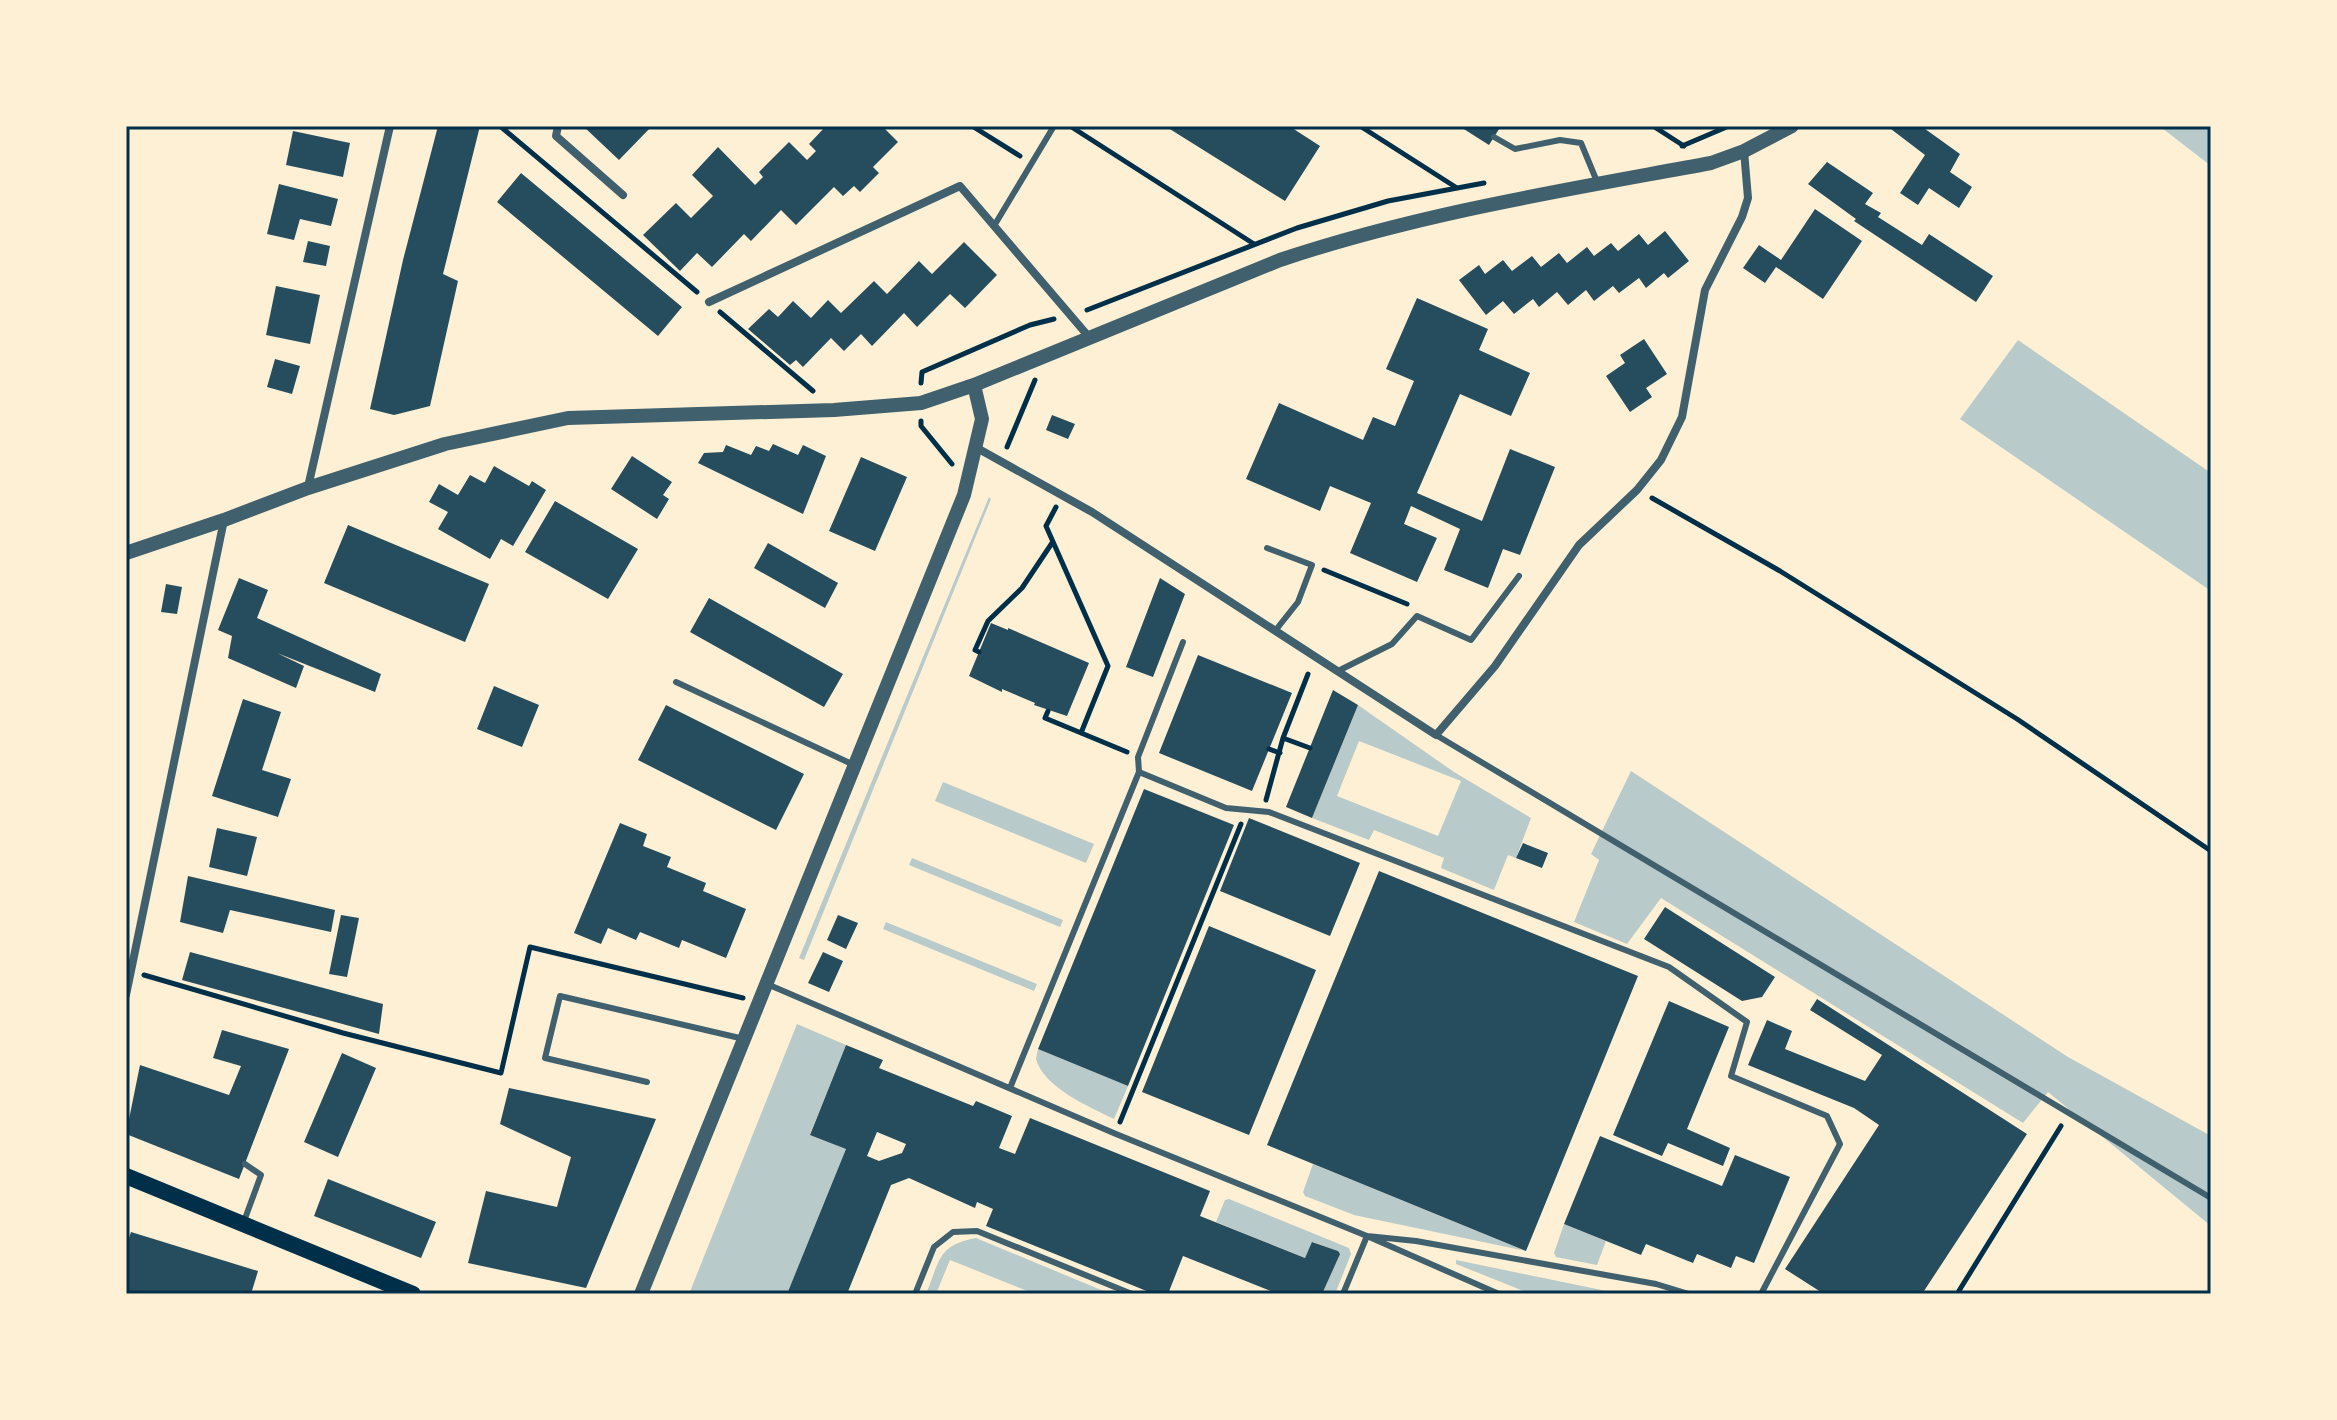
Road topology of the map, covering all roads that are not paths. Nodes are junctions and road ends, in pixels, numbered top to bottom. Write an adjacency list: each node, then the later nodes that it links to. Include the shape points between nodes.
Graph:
1 (390, 126): 14 (street)
2 (558, 126): 8 (street, via 556,136)
3 (1054, 126): 9 (lane)
4 (1792, 126): 6 (street)
5 (1494, 137): 7 (lane, via 1515,149 1560,140 1581,143)
6 (1744, 151): 7 (street, via 1711,163); 23 (street, via 1748,198 1705,290 1682,417 1661,460 1579,545 1495,666)
7 (1598, 184): 11 (street, via 1331,243)
8 (623, 195)
9 (994, 226): 10 (street, via 960,186); 11 (street)
10 (709, 302)
11 (1089, 337): 12 (street)
12 (974, 385): 13 (street, via 982,419); 14 (street, via 921,403 568,418 445,444)
13 (977, 448): 19 (street, via 1092,512); 24 (street, via 964,495)
14 (308, 488): 15 (street)
15 (224, 520): 17 (street); 27 (street)
16 (1267, 548): 19 (lane, via 1312,565 1298,602)
17 (126, 553)
18 (1519, 576): 21 (lane, via 1471,640 1417,616 1392,644)
19 (1275, 631): 21 (street)
20 (1183, 642): 25 (lane, via 1139,757)
21 (1338, 671): 23 (street)
22 (676, 682): 24 (lane)
23 (1436, 735): 33 (lane)
24 (855, 766): 26 (street)
25 (1139, 772): 30 (lane); 43 (lane, via 1226,808 1269,812 1669,967 1747,1022 1731,1076 1827,1116 1840,1144)
26 (767, 984): 28 (street); 30 (lane)
27 (126, 995)
28 (744, 1039): 29 (lane, via 560,996 545,1058); 37 (street)
29 (647, 1082)
30 (1010, 1088): 35 (lane)
31 (245, 1164): 34 (lane, via 261,1175)
32 (126, 1176): 34 (main road)
33 (2211, 1198)
34 (243, 1224): 36 (main road)
35 (1367, 1236): 40 (lane); 41 (lane); 42 (lane, via 1641,1281)
36 (413, 1294)
37 (641, 1294)
38 (915, 1294): 39 (lane, via 934,1247 953,1232 977,1231)
39 (1132, 1294)
40 (1343, 1294)
41 (1499, 1294)
42 (1689, 1294)
43 (1761, 1294)

